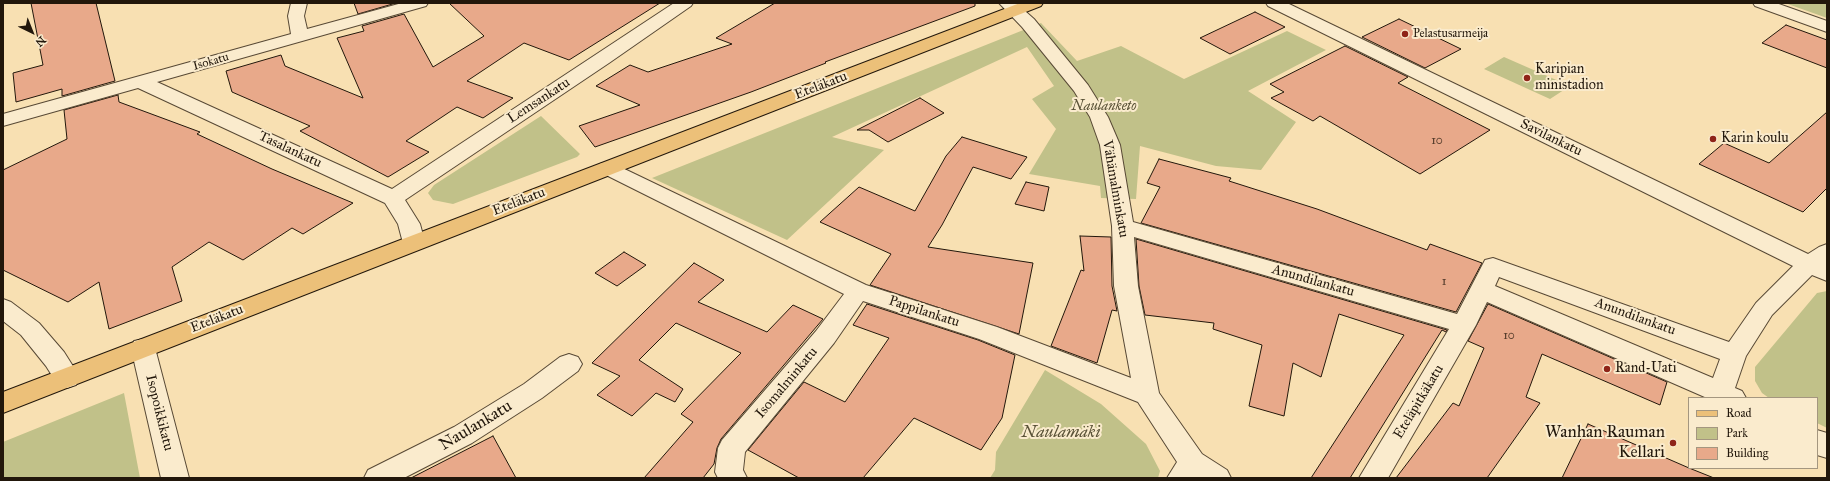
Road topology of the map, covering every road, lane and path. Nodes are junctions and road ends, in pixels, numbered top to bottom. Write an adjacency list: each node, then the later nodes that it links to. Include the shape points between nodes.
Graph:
1 (299, 3): 9 (street, via 296,16)
2 (420, 3): 9 (street, Isokatu)
3 (685, 3): 13 (street, Lemsankatu)
4 (1035, 3): 7 (main road, Eteläkatu)
5 (1274, 3): 16 (street, Savilankatu)
6 (1761, 3): 8 (street)
7 (1011, 7): 12 (main road, Eteläkatu); 14 (street, Vähämalminkatu, via 1069,72 1099,117 1110,145)
8 (1827, 27)
9 (300, 36): 10 (street, Isokatu)
10 (141, 82): 11 (street, Isokatu); 13 (street, Tasalankatu)
11 (3, 120)
12 (607, 168): 15 (main road, Eteläkatu); 18 (street, Pappilankatu)
13 (393, 198): 15 (street, via 409,224)
14 (1123, 226): 20 (street, Anundilankatu); 25 (street, Vähämalminkatu, via 1126,286)
15 (414, 243): 21 (main road, Eteläkatu)
16 (1821, 263): 22 (street, via 1764,309)
17 (1482, 290): 20 (street, Anundilankatu); 22 (street, Anundilankatu, via 1493,266); 26 (street)
18 (858, 291): 25 (street, Pappilankatu, via 988,333); 33 (street, Isomalminkatu, via 825,337 732,448 729,472)
19 (3, 308): 24 (street, via 30,329)
20 (1464, 325): 35 (street, Eteläpitkäkatu)
21 (143, 348): 24 (main road, Eteläkatu); 31 (street, Isopoikkikatu)
22 (1734, 354): 26 (street)
23 (570, 364): 32 (street, Naulankatu, via 533,391 463,435)
24 (67, 378): 27 (main road, Eteläkatu)
25 (1147, 395): 30 (street)
26 (1727, 395)
27 (3, 403)
28 (1818, 442): 29 (street)
29 (1827, 446)
30 (1187, 470): 34 (street)
31 (175, 478)
32 (378, 478)
33 (733, 478)
34 (1217, 478)
35 (1374, 478)

